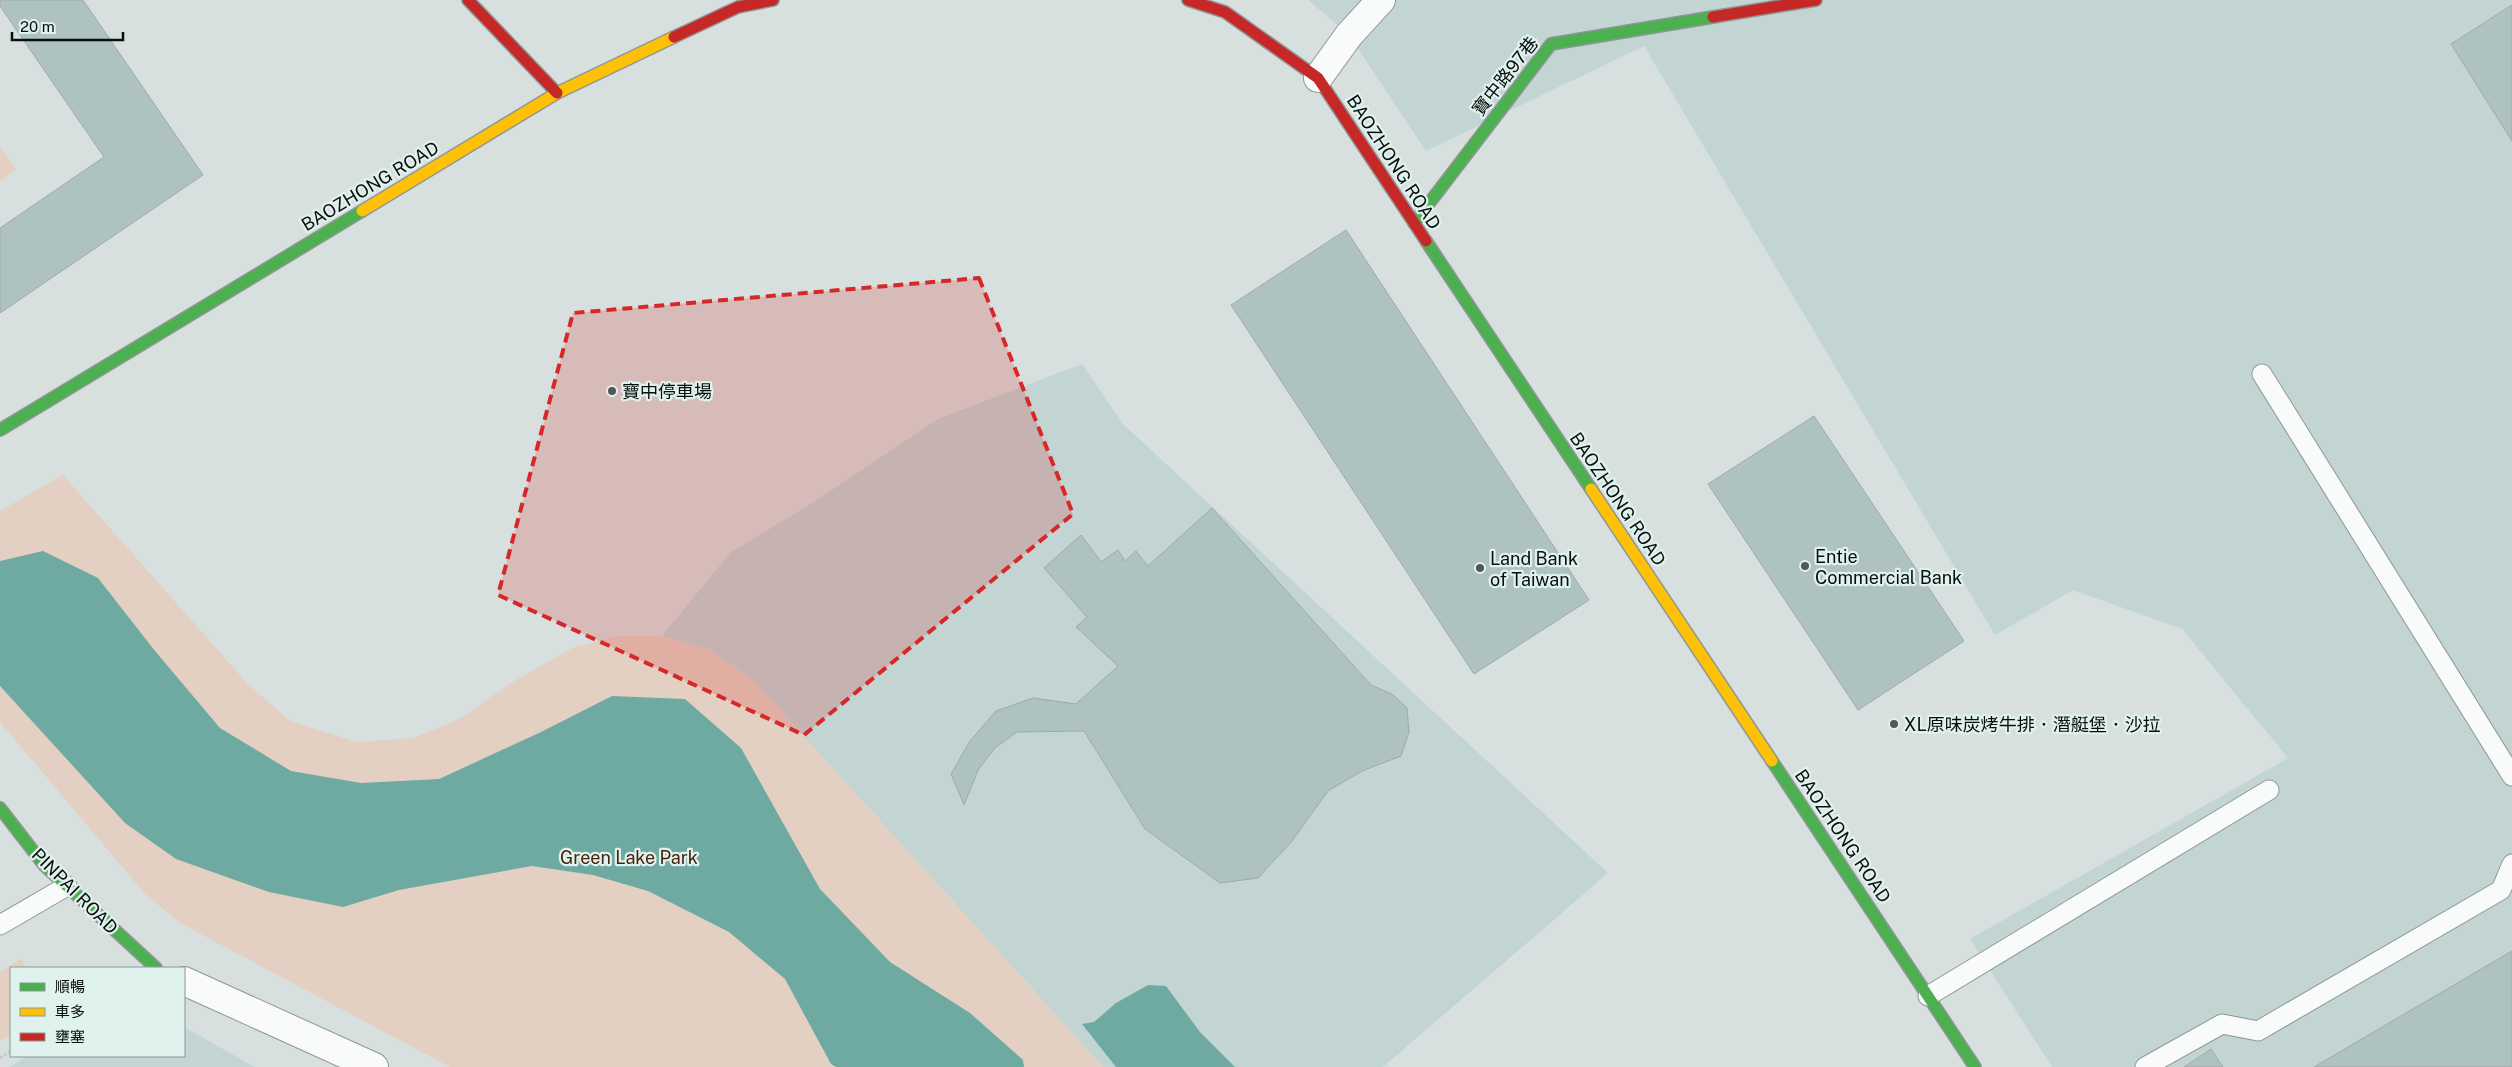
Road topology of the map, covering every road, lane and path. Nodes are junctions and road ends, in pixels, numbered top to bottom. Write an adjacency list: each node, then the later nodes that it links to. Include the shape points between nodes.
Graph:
1 (468, 0): 7 (street)
2 (773, 0): 7 (street, BAOZHONG ROAD, via 738,6)
3 (1188, 0): 6 (street, BAOZHONG ROAD, via 1225,12)
4 (1381, 0): 6 (street, via 1349,35)
5 (1816, 0): 8 (street, 寶中路97巷, via 1551,44)
6 (1318, 78): 8 (street, BAOZHONG ROAD)
7 (557, 93): 10 (street, BAOZHONG ROAD)
8 (1414, 223): 19 (street, BAOZHONG ROAD)
9 (2262, 374): 11 (lane)
10 (0, 430)
11 (2512, 776)
12 (2268, 790): 19 (lane)
13 (0, 808): 15 (street, PINPAI ROAD, via 44,865)
14 (2512, 864): 22 (lane, via 2501,890 2258,1031 2222,1024)
15 (67, 886): 16 (lane); 17 (street, PINPAI ROAD)
16 (0, 925)
17 (155, 967)
18 (185, 981): 20 (street)
19 (1928, 996): 21 (street, BAOZHONG ROAD)
20 (374, 1067)
21 (1975, 1067)
22 (2144, 1067)

